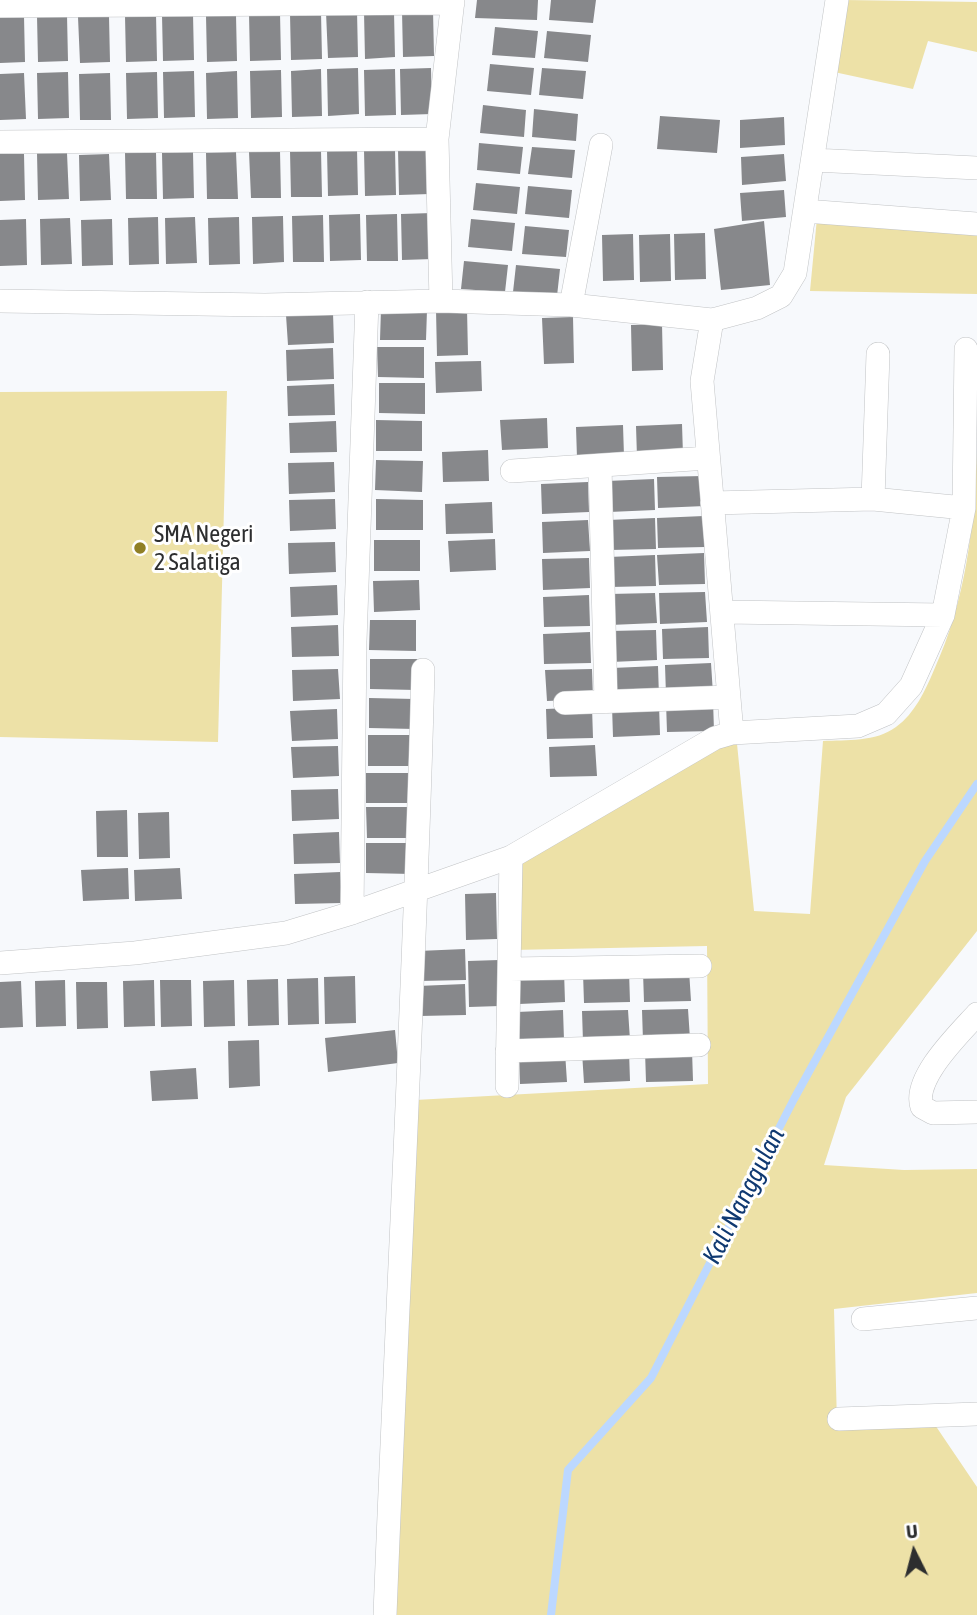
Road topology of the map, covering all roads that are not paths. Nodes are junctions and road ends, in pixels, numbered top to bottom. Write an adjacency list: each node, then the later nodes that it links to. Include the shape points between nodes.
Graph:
1 (837, 0): 7 (street)
2 (453, 2): 3 (street); 4 (street)
3 (0, 6)
4 (437, 139): 5 (street); 12 (street)
5 (0, 142)
6 (601, 145): 14 (street)
7 (813, 160): 8 (street); 9 (street)
8 (977, 168)
9 (805, 211): 10 (street); 15 (street, via 795,273 781,296)
10 (977, 224)
11 (0, 301): 13 (street)
12 (441, 301): 13 (street); 14 (street)
13 (367, 302): 33 (street)
14 (571, 305): 15 (street)
15 (712, 320): 18 (street, via 702,381)
16 (966, 349): 23 (street)
17 (878, 354): 21 (street)
18 (708, 458): 19 (street); 22 (street)
19 (600, 466): 20 (street); 28 (street)
20 (512, 471)
21 (873, 499): 22 (street); 23 (street)
22 (712, 503): 24 (street)
23 (964, 508): 25 (street)
24 (723, 612): 25 (street); 27 (street)
25 (943, 615): 30 (street, via 911,686 886,715 858,726)
26 (423, 670): 32 (street)
27 (729, 697): 28 (street); 30 (street)
28 (606, 702): 29 (street)
29 (565, 704)
30 (732, 733): 31 (street, via 715,737)
31 (511, 857): 32 (street); 36 (street)
32 (418, 891): 33 (street); 46 (street, via 405,1095)
33 (352, 913): 34 (street, via 286,933 135,953)
34 (0, 963)
35 (700, 966): 36 (street)
36 (510, 970): 39 (street)
37 (977, 1014): 41 (street, via 923,1081 919,1098 922,1107 933,1113)
38 (699, 1045): 39 (street)
39 (507, 1051): 40 (street)
40 (507, 1086)
41 (977, 1112)
42 (977, 1308): 43 (street)
43 (863, 1319)
44 (977, 1414): 45 (street)
45 (839, 1419)
46 (385, 1615)

